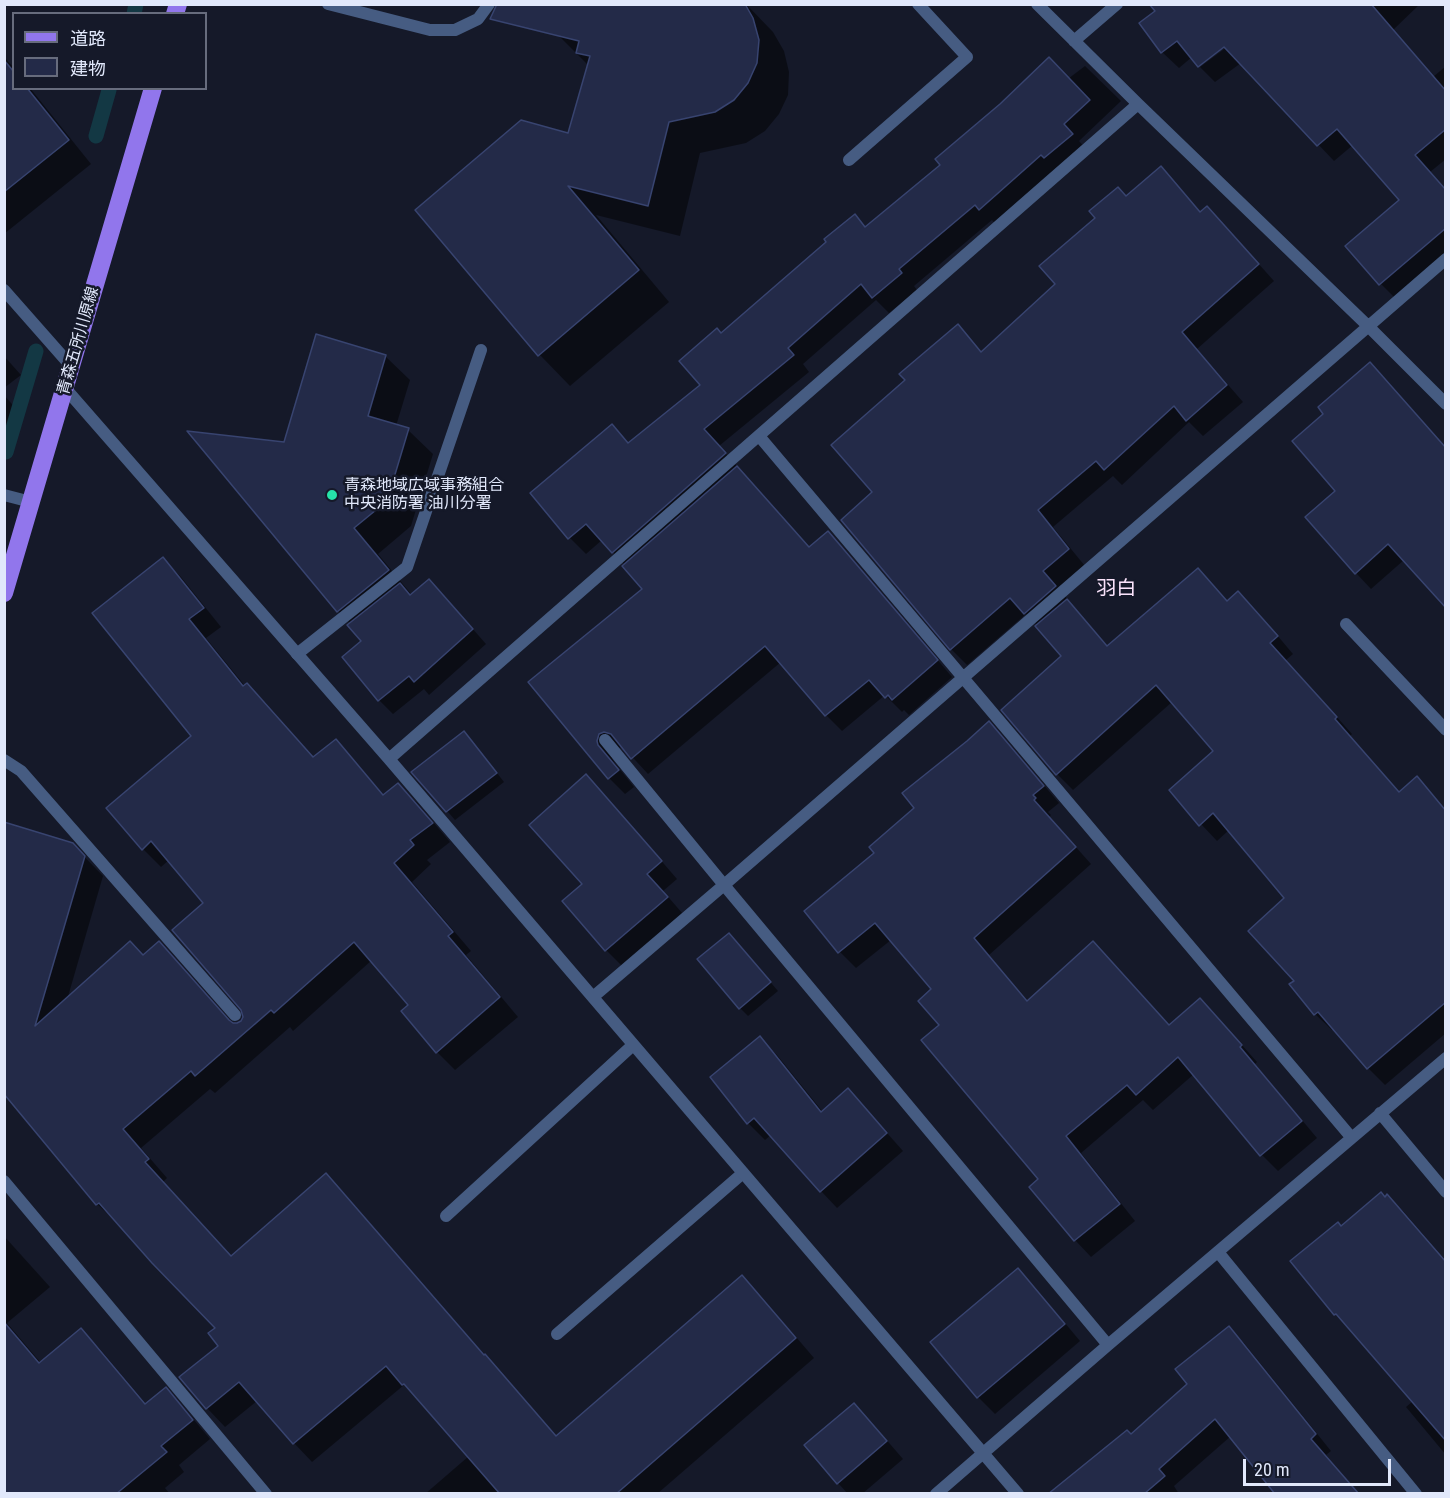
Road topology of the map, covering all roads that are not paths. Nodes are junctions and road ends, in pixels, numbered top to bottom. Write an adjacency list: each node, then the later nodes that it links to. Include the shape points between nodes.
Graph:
1 (328, 4): 2 (street, via 430,30 455,30 478,19)
2 (489, 4)
3 (918, 4): 9 (street, via 967,57)
4 (1037, 4): 6 (street)
5 (1117, 4): 6 (street)
6 (1074, 41): 8 (street)
7 (152, 90): 14 (main road, 青森五所川原線)
8 (1138, 104): 12 (street); 17 (street)
9 (849, 160)
10 (1446, 259): 12 (street)
11 (4, 290): 14 (street)
12 (1368, 326): 16 (street); 23 (street)
13 (482, 350): 22 (street, via 407,567)
14 (71, 366): 15 (main road, 青森五所川原線)
15 (65, 388): 19 (main road, 青森五所川原線); 22 (street)
16 (1446, 404)
17 (759, 436): 23 (street); 26 (street)
18 (4, 495): 19 (street)
19 (31, 502): 20 (main road, 青森五所川原線)
20 (4, 593)
21 (1346, 624): 24 (street)
22 (297, 654): 26 (street)
23 (964, 678): 28 (street); 34 (street)
24 (1446, 730)
25 (605, 740): 28 (street)
26 (389, 759): 29 (street)
27 (4, 760): 30 (street, via 21,771)
28 (724, 885): 29 (street); 41 (street)
29 (593, 998): 31 (street)
30 (235, 1015)
31 (633, 1045): 35 (street); 38 (street)
32 (1446, 1058): 33 (street)
33 (1380, 1113): 34 (street); 37 (street)
34 (1351, 1137): 39 (street)
35 (743, 1173): 40 (street); 42 (street)
36 (4, 1181): 43 (street)
37 (1446, 1192)
38 (446, 1216)
39 (1218, 1252): 41 (street); 46 (street)
40 (557, 1334)
41 (1108, 1345): 42 (street)
42 (984, 1453): 44 (street); 45 (street)
43 (266, 1494)
44 (936, 1494)
45 (1018, 1494)
46 (1416, 1494)

